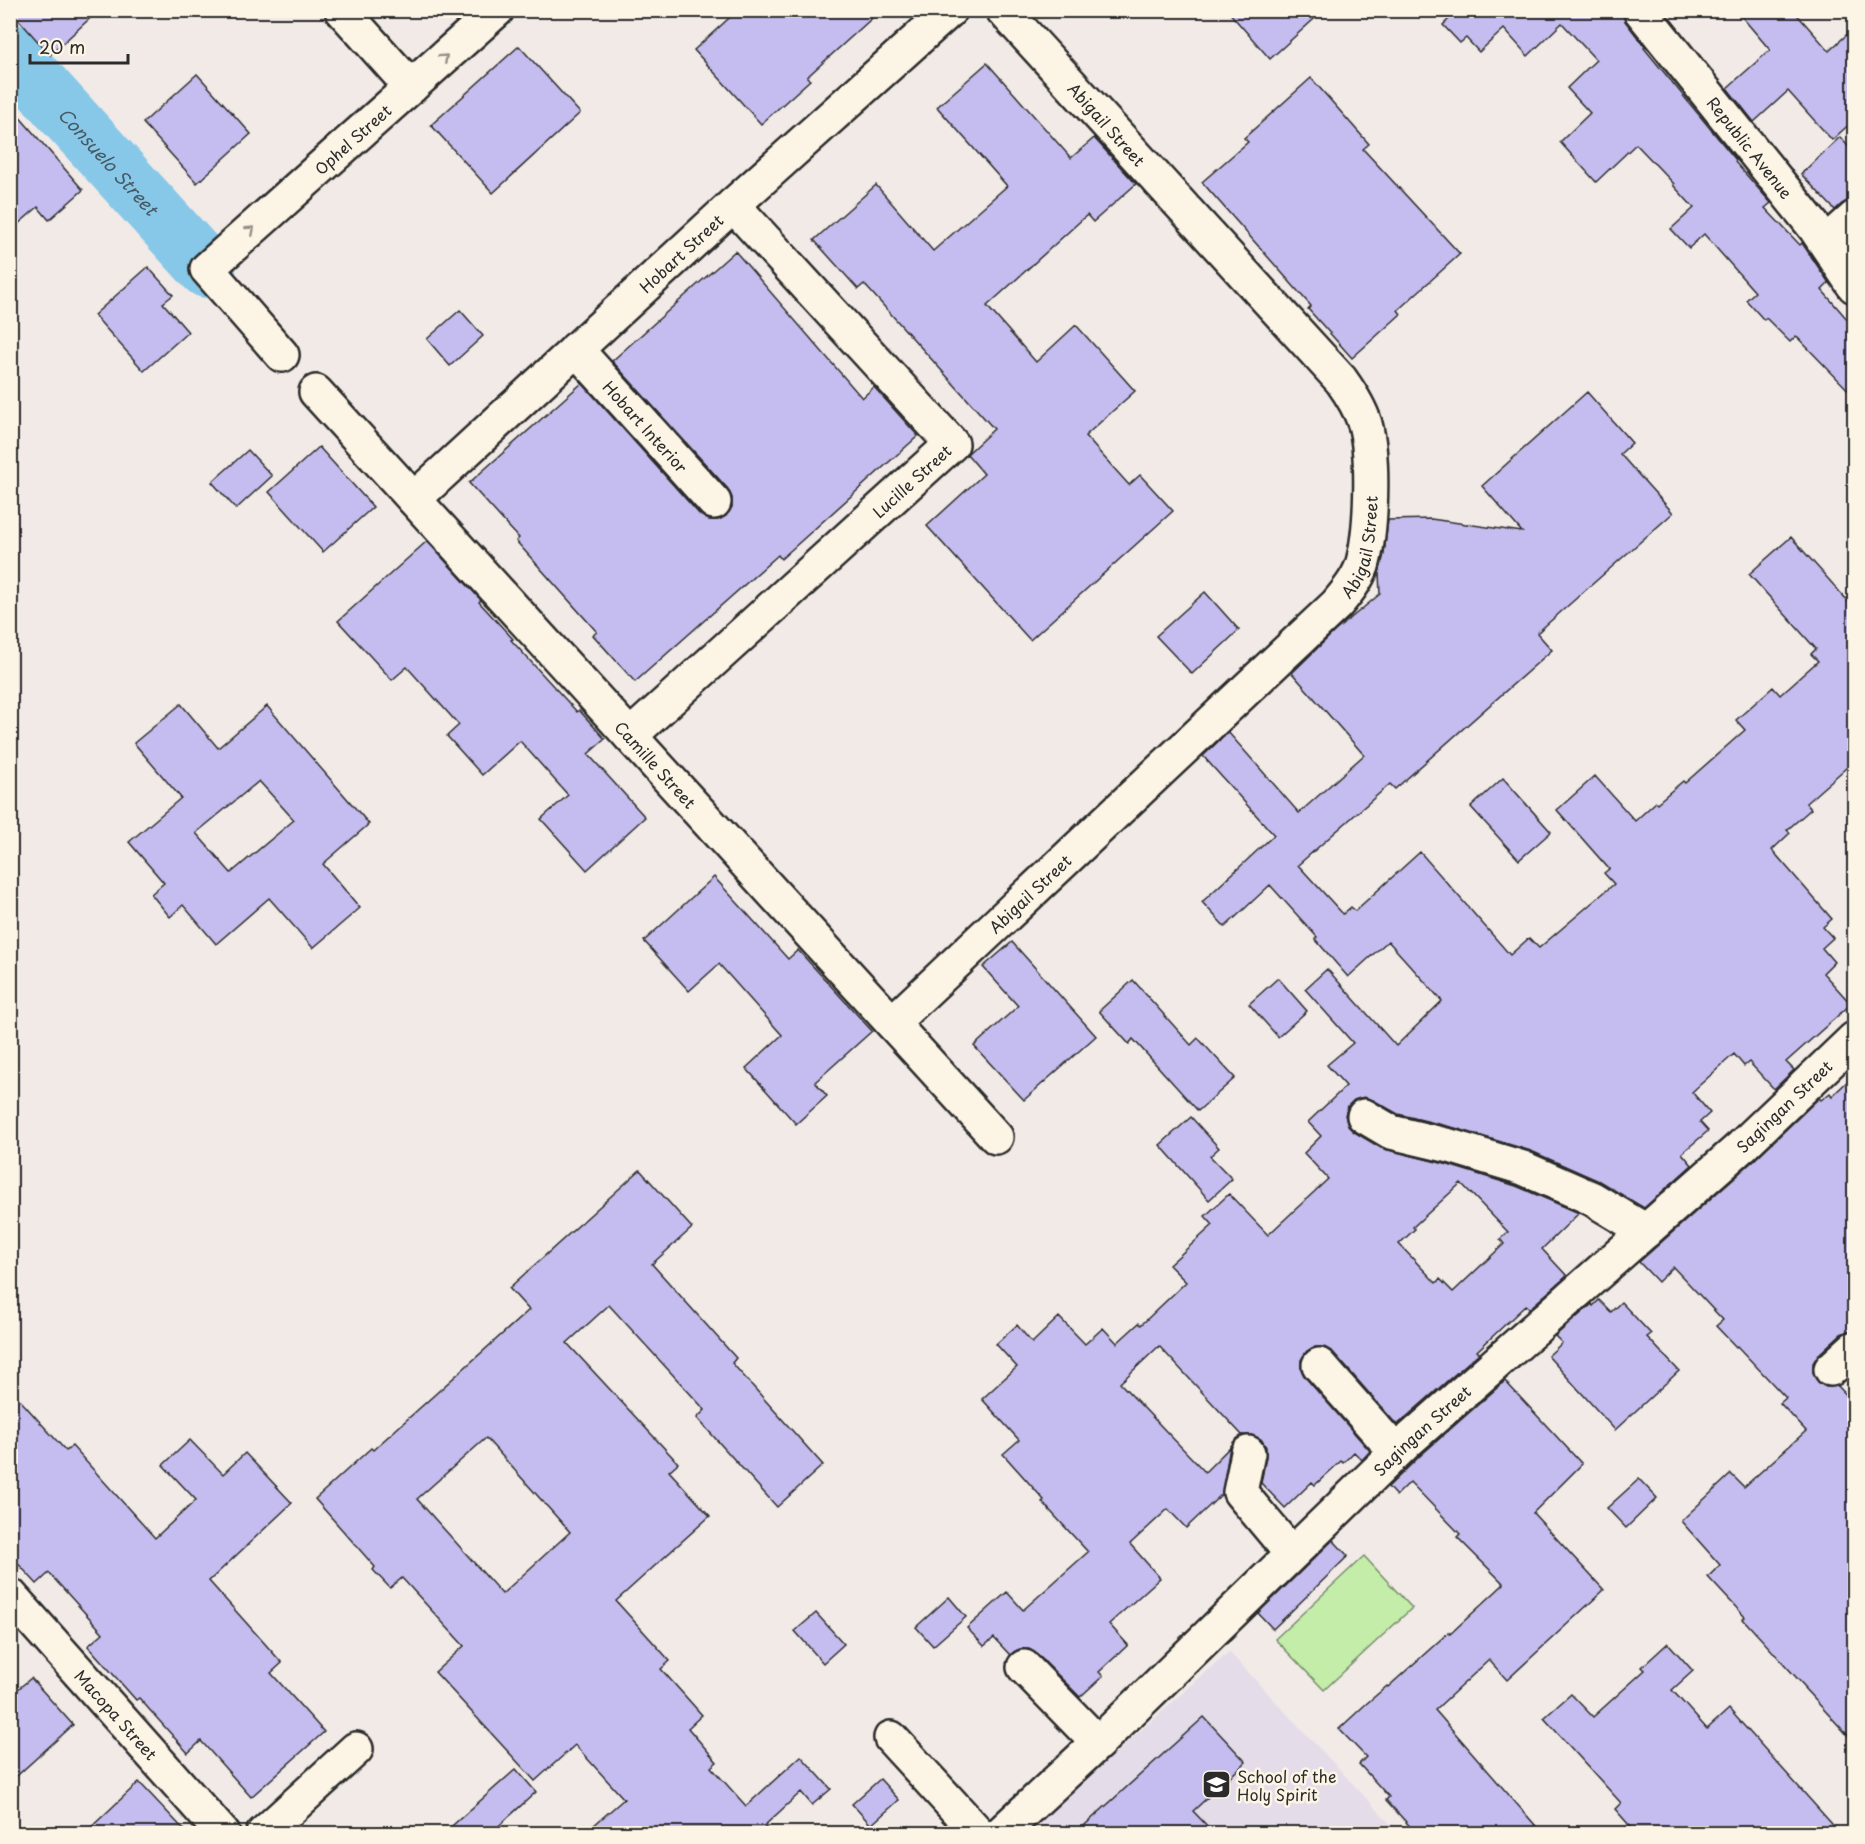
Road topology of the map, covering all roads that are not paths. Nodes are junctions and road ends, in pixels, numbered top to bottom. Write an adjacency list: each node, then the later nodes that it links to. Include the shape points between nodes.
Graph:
1 (342, 10): 6 (street)
2 (497, 10): 6 (street, Ophel Street, one-way to 2)
3 (950, 10): 7 (street, Hobart Street)
4 (1003, 10): 17 (street, Abigail Street, via 1333,371 1355,400 1365,423 1369,447 1366,548 1351,588 1337,604)
5 (1640, 10): 9 (street, Republic Avenue)
6 (411, 87): 12 (street, Ophel Street, one-way to 6, via 207,269)
7 (733, 205): 11 (street, Hobart Street); 16 (street, Lucille Street, via 952,444)
8 (1854, 218): 9 (street)
9 (1826, 243): 10 (street, Republic Avenue)
10 (1854, 286)
11 (576, 349): 14 (street, Hobart Street); 15 (street, Hobart Interior)
12 (282, 355)
13 (316, 392): 14 (street, Camille Street)
14 (414, 499): 16 (street, Camille Street)
15 (714, 502)
16 (630, 736): 17 (street, Camille Street)
17 (892, 1023): 20 (street, Camille Street)
18 (1854, 1039): 21 (street, Sagingan Street)
19 (1364, 1116): 21 (street, via 1391,1132 1523,1168 1591,1198)
20 (996, 1137)
21 (1646, 1231): 23 (street, Sagingan Street)
22 (1320, 1365): 23 (street)
23 (1396, 1452): 25 (street, Sagingan Street)
24 (1248, 1453): 25 (street, via 1240,1492)
25 (1291, 1553): 29 (street, Sagingan Street)
26 (15, 1611): 31 (street, Macopa Street)
27 (1024, 1667): 29 (street)
28 (891, 1738): 33 (street)
29 (1098, 1743): 34 (street, Sagingan Street)
30 (356, 1749): 32 (street)
31 (223, 1833)
32 (263, 1833)
33 (979, 1833)
34 (1000, 1833)

